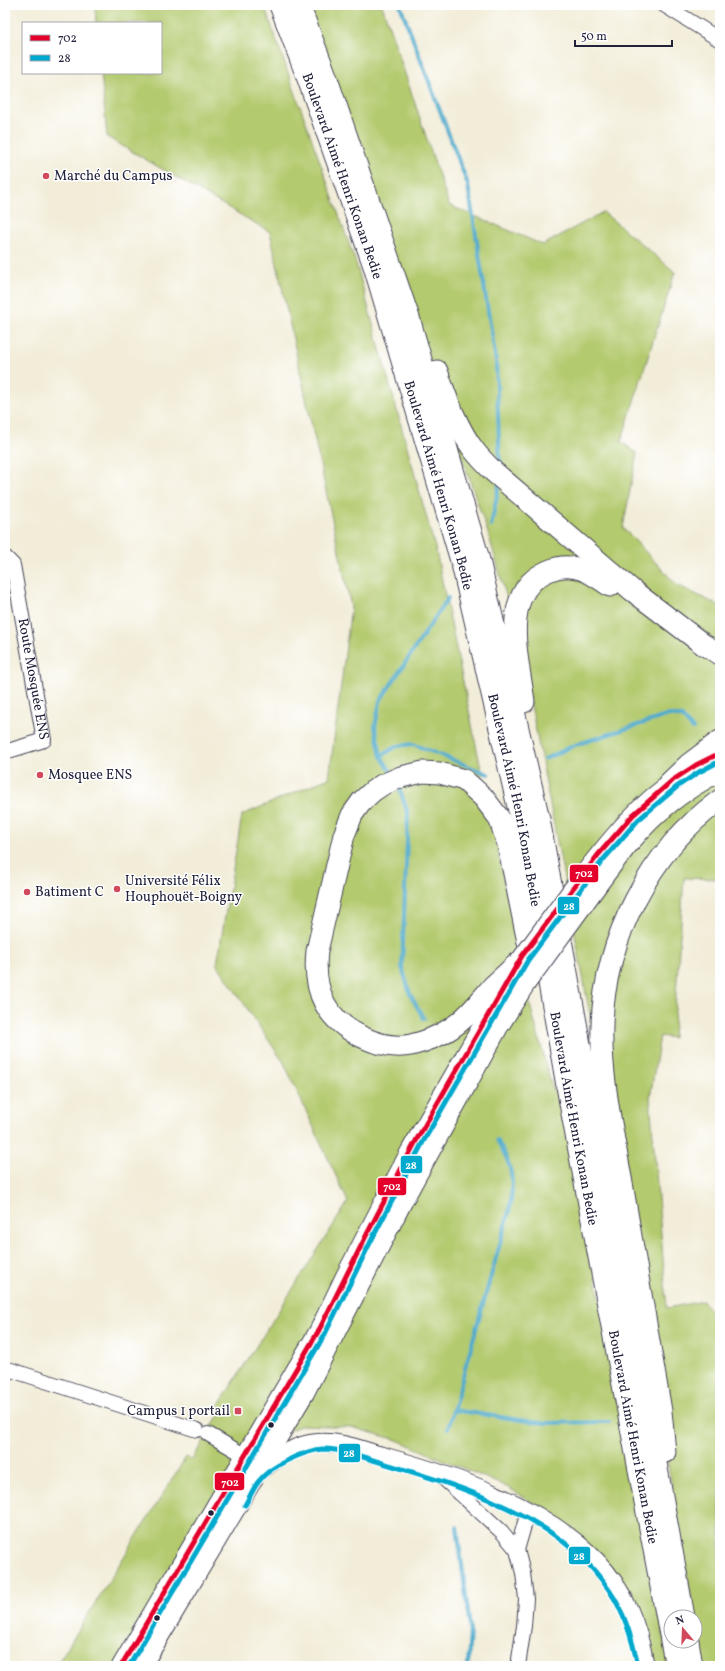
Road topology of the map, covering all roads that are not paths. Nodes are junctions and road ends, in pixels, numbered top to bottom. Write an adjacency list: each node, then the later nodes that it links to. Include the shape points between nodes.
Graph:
1 (280, 5): 7 (highway, Boulevard Aimé Henri Konan Bedie, via 374,266)
2 (299, 5): 5 (highway, Boulevard Aimé Henri Konan Bedie)
3 (664, 5): 4 (street)
4 (720, 40)
5 (409, 318): 7 (highway, Boulevard Aimé Henri Konan Bedie, via 468,522); 8 (highway, via 421,331 429,347 466,437 494,472 633,591 704,645)
6 (5, 557): 11 (street, Route Mosquée ENS, via 13,565 44,740)
7 (470, 560): 16 (highway, Boulevard Aimé Henri Konan Bedie); 18 (highway, Boulevard Aimé Henri Konan Bedie, via 472,602 520,811)
8 (720, 654)
9 (720, 666): 16 (highway, via 590,572 573,566 561,567 538,575 529,584 520,600 514,636)
10 (720, 741): 14 (highway)
11 (5, 752)
12 (720, 753): 14 (main road)
13 (720, 772): 22 (main road, bridge, via 685,792 647,824 619,856 526,984 499,1027 405,1198 305,1393)
14 (668, 784): 17 (main road, bridge, via 630,818 582,876)
15 (720, 800): 25 (highway, via 676,840 632,907 611,963 602,1026 607,1092 661,1411)
16 (539, 819): 25 (highway, Boulevard Aimé Henri Konan Bedie)
17 (518, 963): 18 (highway, via 463,1019 450,1029 425,1040 409,1045 370,1041 350,1031 336,1020 324,1004 318,987 315,968 317,950 344,835 352,814 373,791 396,779 422,772 440,773 464,780 484,797 499,818 508,844 557,1080); 20 (main road, via 410,1151 319,1330)
18 (570, 1103): 26 (highway, Boulevard Aimé Henri Konan Bedie)
19 (5, 1368): 20 (street, via 202,1432)
20 (244, 1455): 30 (main road)
21 (437, 1472): 22 (main road, via 336,1442 316,1442 277,1458); 23 (main road, via 511,1502); 24 (street, via 502,1532)
22 (254, 1475): 31 (main road)
23 (528, 1512): 24 (street); 33 (main road, via 577,1542 615,1585 632,1614)
24 (517, 1550): 32 (street, via 526,1599)
25 (678, 1580): 27 (highway, Boulevard Aimé Henri Konan Bedie)
26 (665, 1609)
27 (683, 1609)
28 (673, 1649): 34 (highway, Boulevard Aimé Henri Konan Bedie)
29 (689, 1649): 35 (highway)
30 (121, 1666)
31 (142, 1666)
32 (518, 1666)
33 (645, 1666)
34 (676, 1666)
35 (692, 1666)

